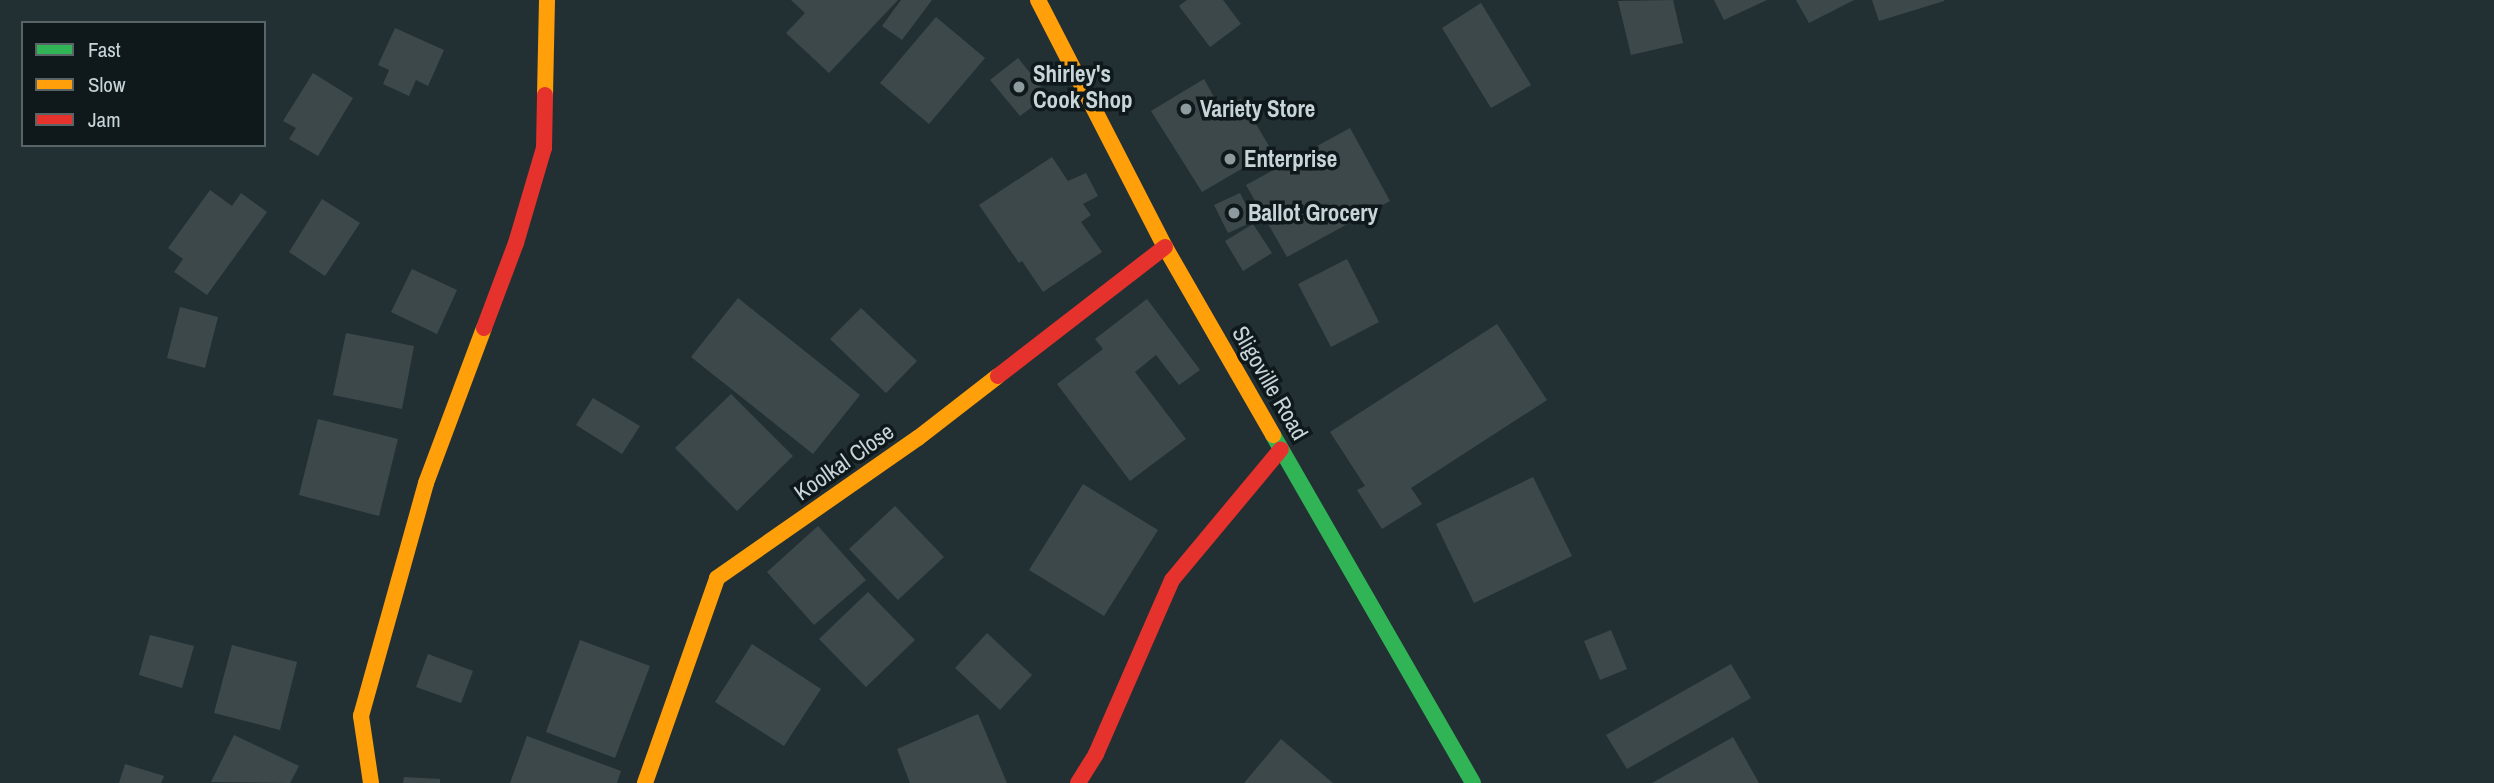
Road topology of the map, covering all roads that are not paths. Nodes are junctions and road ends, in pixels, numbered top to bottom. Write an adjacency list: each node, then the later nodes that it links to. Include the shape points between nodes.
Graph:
1 (547, 0): 5 (street, via 544,148 516,243 425,484 361,716)
2 (1038, 0): 3 (street, Sligoville Road)
3 (1165, 247): 4 (street, Sligoville Road); 6 (street, Koolkal Close, via 918,438 716,578)
4 (1282, 449): 7 (street, via 1172,580 1096,754); 8 (street, Sligoville Road)
5 (371, 783)
6 (645, 783)
7 (1078, 783)
8 (1473, 783)

